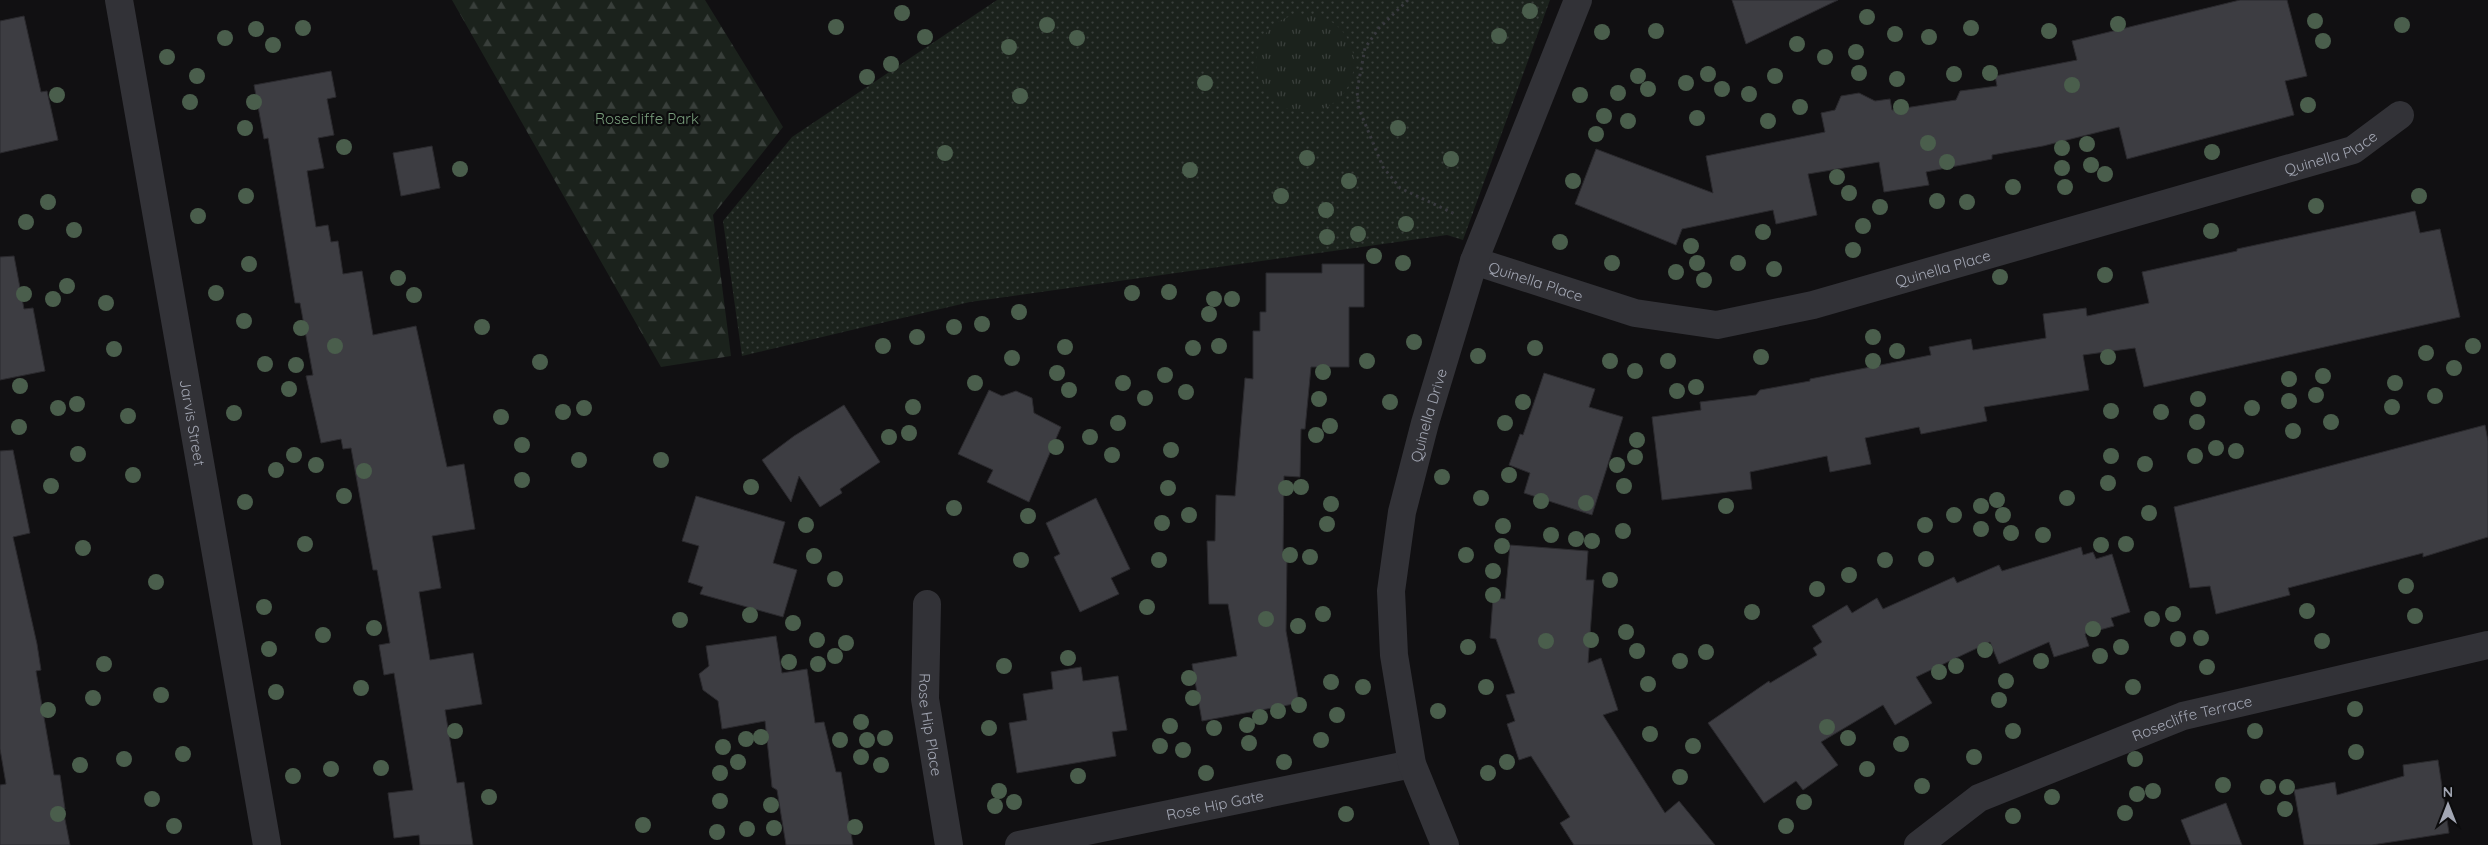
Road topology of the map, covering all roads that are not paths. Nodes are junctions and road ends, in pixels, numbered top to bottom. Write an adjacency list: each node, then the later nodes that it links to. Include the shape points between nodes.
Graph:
1 (119, 0): 8 (street, Jarvis Street)
2 (1578, 0): 4 (street, Quinella Drive)
3 (2400, 115): 4 (street, Quinella Place, via 2353,150 1813,305 1717,326 1635,313)
4 (1474, 261): 7 (street, Quinella Drive, via 1402,512 1391,591 1394,655)
5 (927, 604): 9 (street, Rose Hip Place, via 925,699)
6 (2488, 645): 12 (street, Rosecliffe Terrace, via 2183,716 1979,798)
7 (1412, 764): 10 (street, Rose Hip Gate); 11 (street, Quinella Drive)
8 (267, 845)
9 (949, 845)
10 (1019, 845)
11 (1445, 845)
12 (1918, 845)

